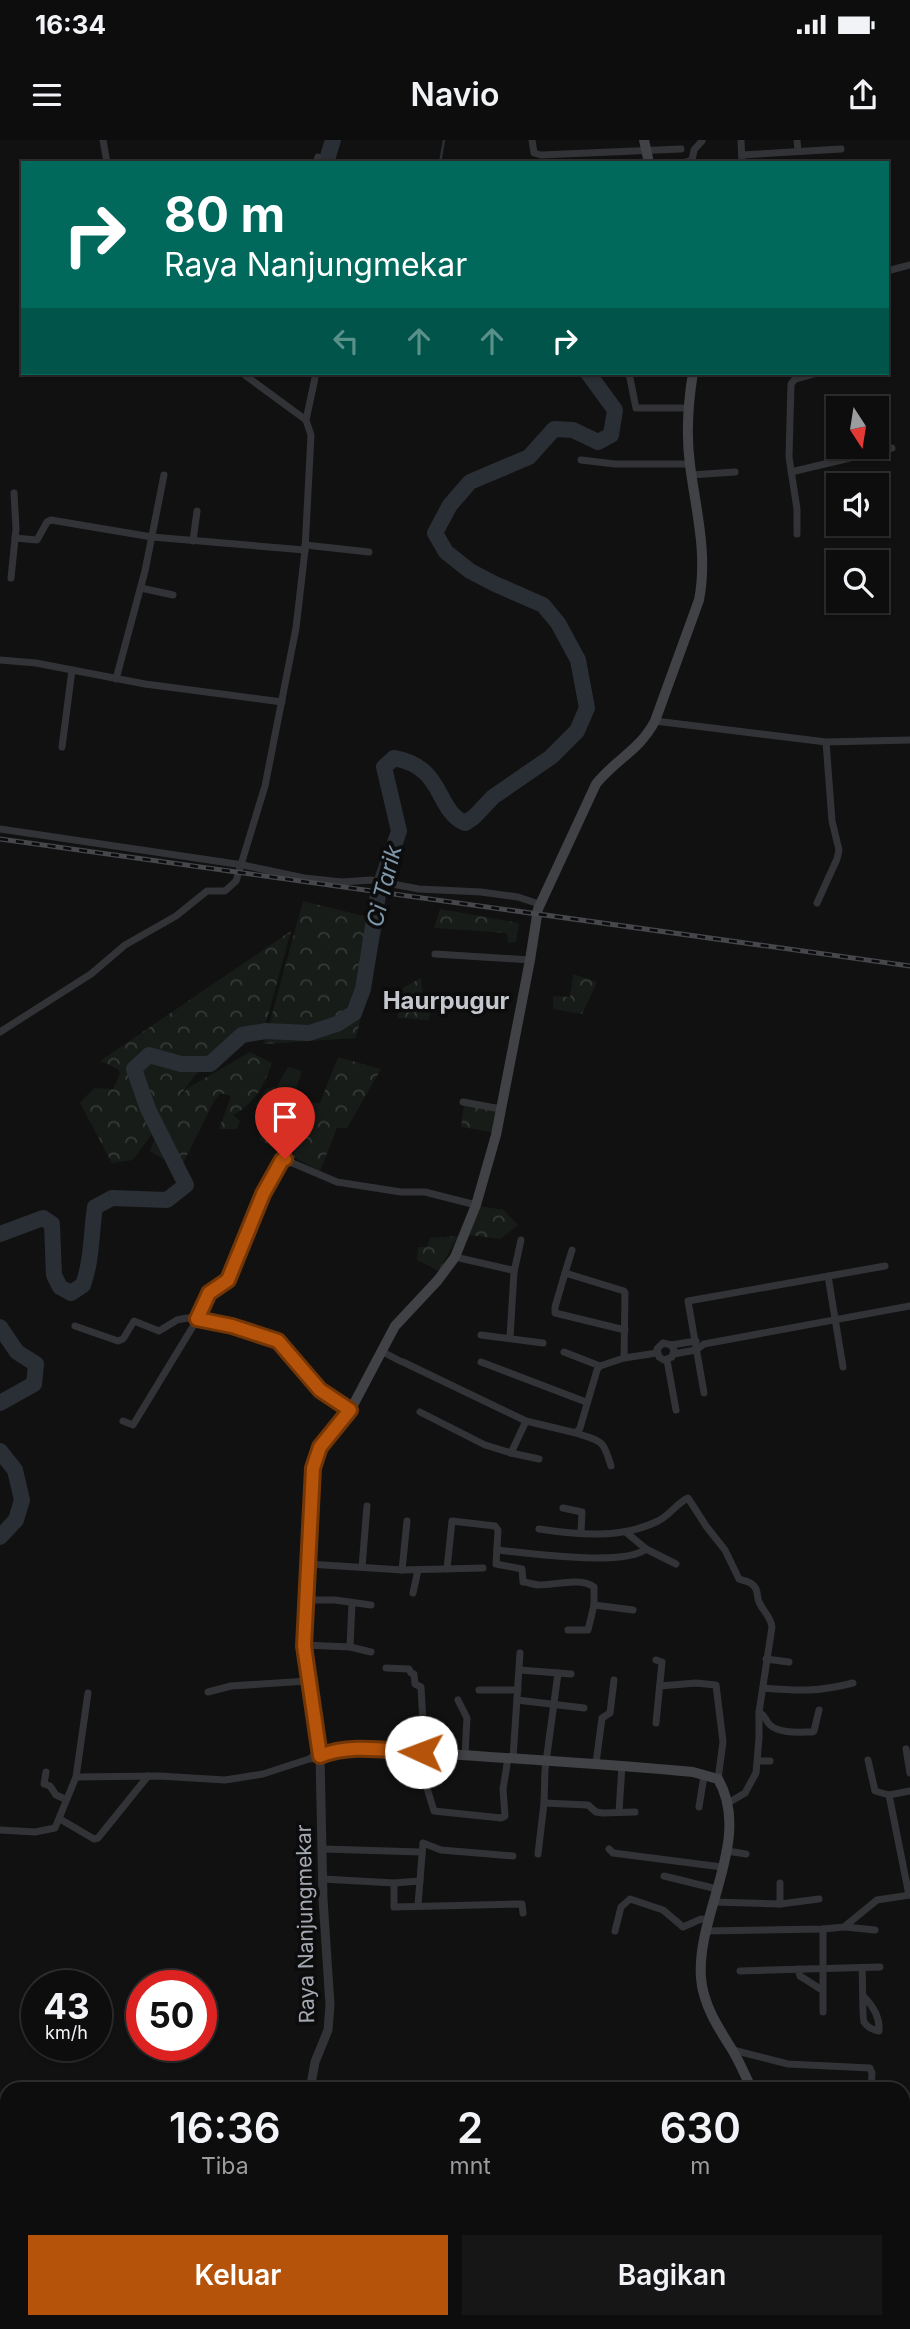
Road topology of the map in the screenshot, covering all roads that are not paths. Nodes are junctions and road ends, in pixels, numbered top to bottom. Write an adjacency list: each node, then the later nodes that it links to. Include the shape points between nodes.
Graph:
1 (103, 140): 12 (street)
2 (532, 140): 10 (street, via 534,153 541,155)
3 (644, 140): 10 (main road)
4 (741, 140): 11 (street)
5 (797, 140): 9 (street)
6 (702, 141): 13 (street)
7 (681, 149): 10 (street)
8 (841, 149): 9 (street)
9 (798, 151): 11 (street)
10 (648, 158)
11 (742, 159)
12 (107, 161)
13 (689, 161)
14 (910, 265): 15 (street)
15 (889, 270)
16 (247, 375): 22 (street)
17 (629, 375): 21 (street, via 636,408)
18 (692, 375): 21 (main road)
19 (810, 375): 27 (street, via 791,384)
20 (315, 378): 22 (street)
21 (689, 408): 25 (main road)
22 (306, 420): 35 (street, via 311,435)
23 (892, 448): 27 (street)
24 (581, 460): 25 (street)
25 (690, 469): 26 (street); 44 (main road, via 702,541 703,582)
26 (734, 472)
27 (791, 472): 31 (street)
28 (164, 475): 32 (street)
29 (14, 494): 33 (street)
30 (197, 511): 34 (street)
31 (797, 534)
32 (152, 537): 33 (street, via 51,520 37,540); 34 (street); 38 (street)
33 (15, 538): 37 (street)
34 (192, 541): 35 (street)
35 (305, 547): 36 (street); 43 (street)
36 (369, 552)
37 (11, 579)
38 (141, 588): 39 (street); 42 (street)
39 (173, 594)
40 (0, 660): 41 (street)
41 (72, 670): 42 (street); 47 (street)
42 (116, 678): 43 (street)
43 (282, 702): 49 (street)
44 (655, 720): 46 (street); 51 (main road, via 646,738 596,783)
45 (910, 740): 46 (street)
46 (826, 742): 50 (street, via 832,821 839,849)
47 (62, 747)
48 (0, 829): 49 (street)
49 (243, 865): 51 (street, via 304,878 500,894); 54 (street, via 230,888 207,891)
50 (817, 903)
51 (539, 904): 53 (main road)
52 (435, 954): 53 (street)
53 (530, 960): 56 (main road)
54 (0, 1032)
55 (463, 1102): 56 (street)
56 (501, 1109): 57 (main road)
57 (476, 1205): 60 (main road); 66 (street, via 425,1192 337,1182 283,1159 263,1194 228,1280 209,1293)
58 (521, 1240): 62 (street)
59 (572, 1250): 63 (street)
60 (455, 1257): 62 (street); 75 (main road, via 395,1326)
61 (885, 1266): 64 (street)
62 (514, 1272): 71 (street)
63 (565, 1273): 69 (street, via 624,1291); 69 (street, via 555,1313)
64 (828, 1276): 67 (street); 74 (street, via 691,1300 687,1304)
65 (910, 1306): 67 (street)
66 (197, 1319): 68 (street, via 181,1319 159,1331 134,1321 118,1341); 86 (street, via 278,1341 320,1390); 89 (street, via 133,1425)
67 (836, 1321): 74 (street); 83 (street)
68 (75, 1326)
69 (625, 1330): 79 (street)
70 (481, 1335): 71 (street)
71 (510, 1337): 72 (street)
72 (543, 1343)
73 (671, 1345): 74 (street); 77 (street, via 661,1344); 78 (street)
74 (695, 1346): 78 (street); 84 (street)
75 (381, 1351): 86 (main road); 90 (street)
76 (564, 1352): 82 (street)
77 (657, 1353): 79 (street); 80 (street)
78 (674, 1354): 80 (street)
79 (624, 1359): 82 (street)
80 (667, 1360): 87 (street)
81 (481, 1362): 85 (street)
82 (600, 1366): 85 (street)
83 (844, 1367)
84 (704, 1393)
85 (586, 1402): 91 (street)
86 (350, 1410): 104 (main road, Raya Nanjungmekar, via 320,1447 313,1468)
87 (676, 1410)
88 (419, 1412): 92 (street)
89 (123, 1421)
90 (526, 1421): 91 (street); 92 (street)
91 (576, 1433): 94 (street, via 605,1445)
92 (511, 1453): 93 (street)
93 (539, 1459)
94 (611, 1466)
95 (367, 1506): 106 (street)
96 (563, 1508): 99 (street, via 582,1512)
97 (407, 1521): 110 (street)
98 (539, 1529): 99 (street)
99 (582, 1532): 100 (street)
100 (627, 1533): 101 (street); 123 (street, via 661,1520 685,1499 691,1501 739,1579 750,1582 757,1591 772,1621)
101 (646, 1549): 103 (street, via 634,1554 566,1557); 105 (street)
102 (497, 1550): 103 (street); 107 (street, via 496,1564); 109 (street, via 497,1527 452,1521)
103 (511, 1551): 107 (street)
104 (308, 1564): 106 (street); 113 (main road, Raya Nanjungmekar)
105 (676, 1564)
106 (362, 1567): 110 (street)
107 (508, 1567): 116 (street, via 522,1569 523,1582 592,1584)
108 (483, 1568): 109 (street)
109 (447, 1569): 111 (street)
110 (402, 1570): 111 (street)
111 (418, 1570): 112 (street)
112 (413, 1593)
113 (307, 1600): 114 (street); 119 (main road, Raya Nanjungmekar)
114 (352, 1603): 115 (street); 120 (street)
115 (371, 1605)
116 (594, 1605): 117 (street); 118 (street, via 588,1630)
117 (634, 1610)
118 (568, 1630)
119 (304, 1646): 120 (street); 131 (main road, Raya Nanjungmekar)
120 (350, 1647): 121 (street)
121 (371, 1652)
122 (520, 1653): 127 (street)
123 (766, 1659): 125 (street); 134 (street)
124 (656, 1660): 133 (street, via 662,1662)
125 (789, 1662)
126 (386, 1668): 147 (street, via 409,1669 421,1687)
127 (520, 1670): 128 (street); 136 (street)
128 (558, 1674): 129 (street); 141 (street)
129 (571, 1674)
130 (614, 1680): 155 (street, via 610,1713 602,1718)
131 (308, 1682): 137 (street, via 231,1686); 149 (main road, Raya Nanjungmekar)
132 (853, 1683): 134 (street, via 805,1692)
133 (660, 1686): 145 (street); 162 (street, via 716,1685 723,1742)
134 (762, 1688): 144 (street)
135 (479, 1689): 136 (street)
136 (518, 1690): 140 (street)
137 (208, 1692)
138 (88, 1693): 159 (street)
139 (458, 1700): 148 (street, via 467,1718)
140 (517, 1700): 141 (street); 150 (street)
141 (552, 1703): 142 (street); 151 (street)
142 (584, 1708)
143 (819, 1710): 144 (street, via 813,1732 773,1727)
144 (759, 1712): 153 (street)
145 (656, 1723)
146 (906, 1749): 158 (street)
147 (426, 1752): 148 (main road); 149 (main road, via 352,1749); 150 (street, via 427,1788 434,1811 501,1818 505,1816 503,1789)
148 (465, 1754): 150 (main road)
149 (316, 1757): 160 (street, via 240,1779); 173 (street, Raya Nanjungmekar)
150 (510, 1758): 151 (main road)
151 (546, 1760): 155 (main road); 166 (street)
152 (868, 1760): 164 (street, via 875,1791)
153 (758, 1761): 154 (street); 167 (street, via 751,1787)
154 (770, 1761)
155 (596, 1763): 156 (main road)
156 (622, 1765): 161 (main road); 169 (street)
157 (46, 1772): 165 (street, via 44,1784)
158 (910, 1773)
159 (76, 1776): 160 (street); 165 (street)
160 (148, 1776): 171 (street, via 98,1838)
161 (704, 1776): 162 (main road); 168 (street)
162 (718, 1779): 167 (main road)
163 (910, 1791): 164 (street)
164 (889, 1795): 187 (street)
165 (65, 1799): 171 (street)
166 (544, 1803): 169 (street); 177 (street)
167 (728, 1803): 175 (main road)
168 (699, 1807)
169 (619, 1812): 170 (street)
170 (635, 1812)
171 (60, 1819): 172 (street, via 55,1828 35,1832)
172 (0, 1830)
173 (324, 1849): 176 (street); 182 (street, Raya Nanjungmekar)
174 (609, 1849): 180 (street)
175 (727, 1851): 178 (street); 180 (main road)
176 (421, 1852): 179 (street, via 424,1843 441,1850); 183 (street)
177 (538, 1854)
178 (746, 1854)
179 (513, 1856)
180 (722, 1867): 186 (main road)
181 (664, 1876): 186 (street)
182 (323, 1879): 184 (street); 207 (street, Raya Nanjungmekar, via 329,2017)
183 (420, 1881): 184 (street); 191 (street)
184 (394, 1883): 191 (street, via 393,1906)
185 (780, 1883): 190 (street)
186 (717, 1889): 189 (main road)
187 (910, 1895): 194 (street, via 877,1900)
188 (819, 1899): 190 (street)
189 (713, 1902): 190 (street); 193 (main road)
190 (780, 1904)
191 (418, 1905): 192 (street, via 522,1904)
192 (523, 1913)
193 (707, 1925): 195 (street); 197 (street, via 701,1919 683,1927 663,1910 630,1899 621,1907); 206 (main road, via 702,1988)
194 (845, 1927): 195 (street); 196 (street)
195 (823, 1929): 199 (street)
196 (876, 1930)
197 (615, 1931)
198 (880, 1967): 200 (street)
199 (824, 1968): 200 (street); 201 (street); 203 (street)
200 (862, 1968): 204 (street)
201 (798, 1969): 202 (street); 203 (street, via 800,1976)
202 (740, 1971)
203 (822, 1990): 205 (street)
204 (864, 1997)
205 (823, 2011)
206 (732, 2050): 208 (main road); 209 (street, via 788,2064 870,2068)
207 (311, 2082)
208 (748, 2082)
209 (871, 2082)

